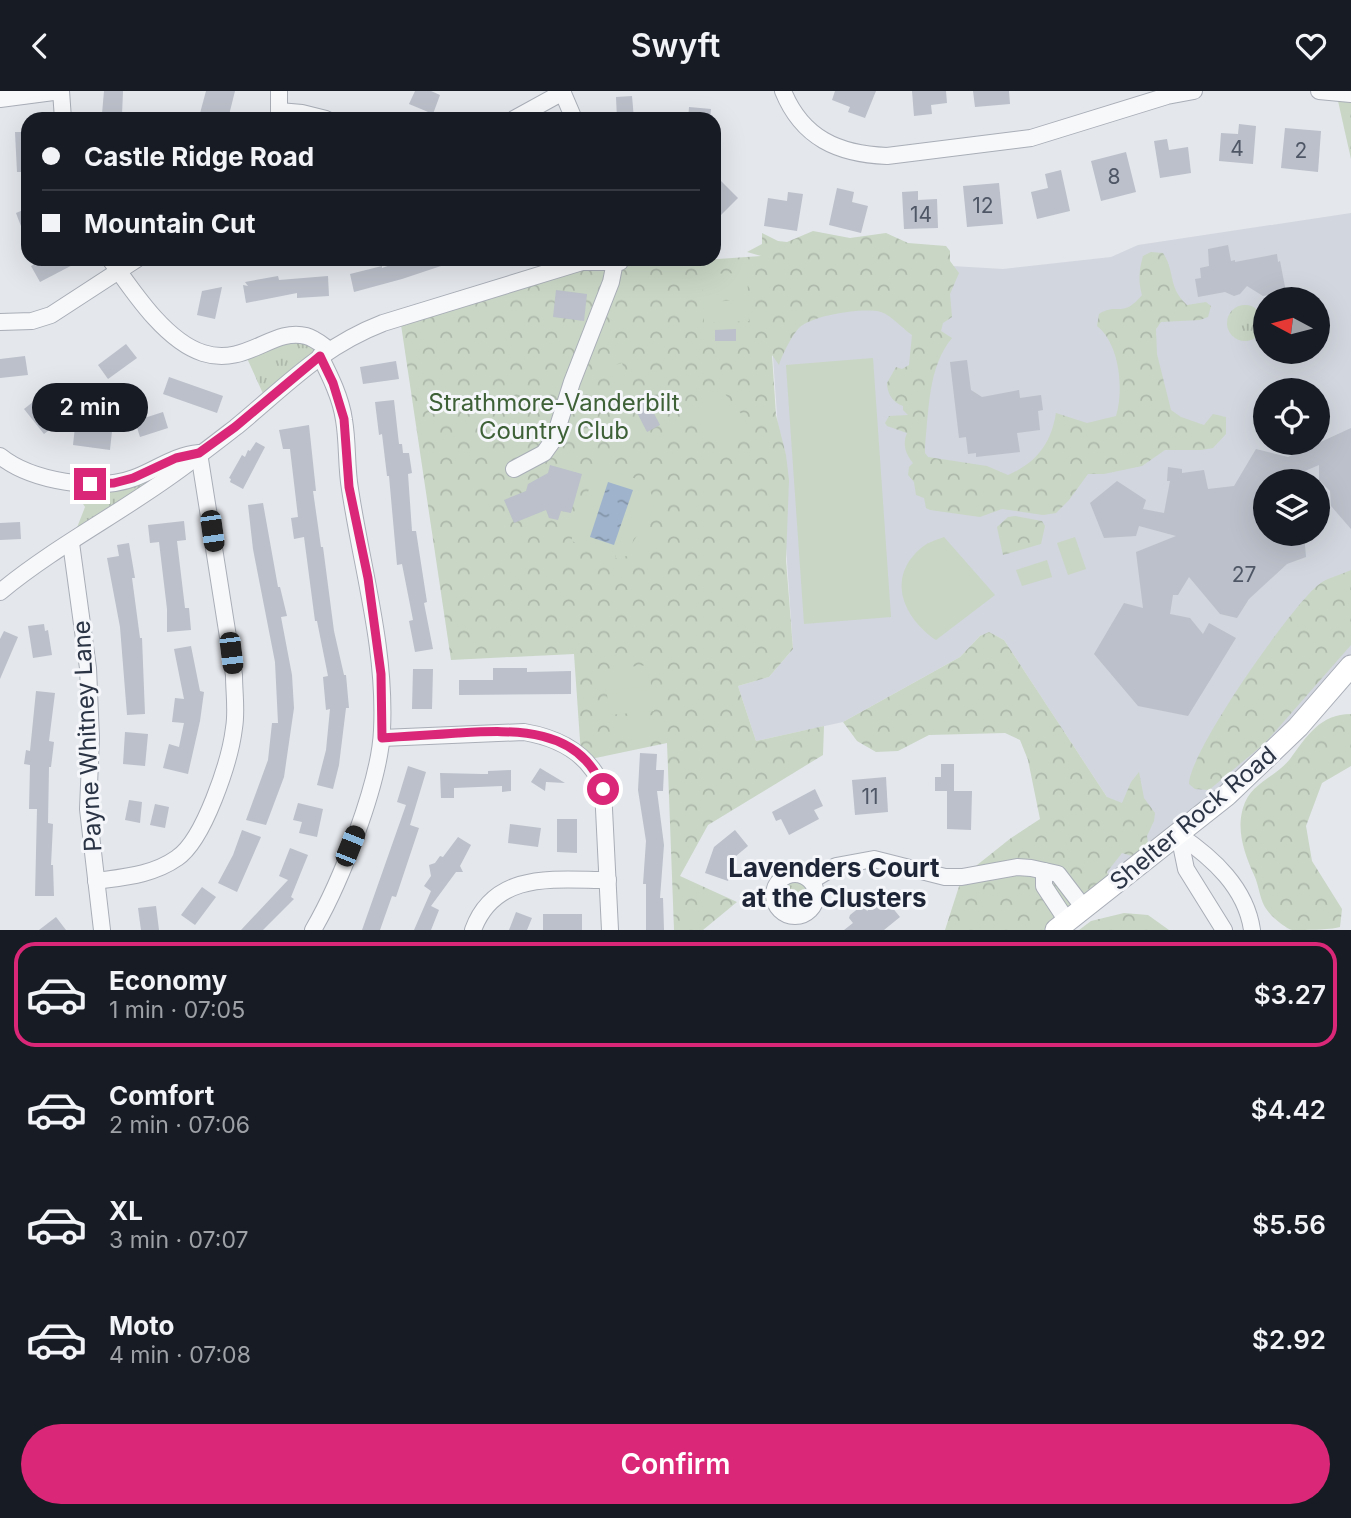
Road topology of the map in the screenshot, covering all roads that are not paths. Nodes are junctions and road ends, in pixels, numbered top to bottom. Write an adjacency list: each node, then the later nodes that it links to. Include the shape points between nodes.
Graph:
1 (61, 91): 8 (street); 9 (street)
2 (279, 91): 10 (street)
3 (783, 91): 4 (street, via 812,134 869,155 887,156 1031,138)
4 (1194, 91)
5 (1319, 91): 7 (street)
6 (563, 92): 11 (street); 12 (street)
7 (1351, 94)
8 (0, 99)
9 (62, 112)
10 (279, 112)
11 (527, 112)
12 (571, 112)
13 (113, 266): 17 (street, via 51,315)
14 (115, 266): 18 (street, via 163,327 200,353 232,357 298,335 315,340)
15 (566, 266): 18 (street, via 383,323)
16 (619, 266): 21 (street, via 554,439 544,453)
17 (0, 323)
18 (324, 353): 19 (street); 25 (street, via 344,419 349,487 368,578 381,674)
19 (199, 453): 20 (street, via 133,478 90,484 39,475); 22 (street); 28 (street, via 233,675 233,738 211,803 189,849 152,871)
20 (0, 456)
21 (514, 469)
22 (71, 543): 23 (street); 28 (street, Payne Whitney Lane, via 88,668 88,809)
23 (0, 591)
24 (1351, 666): 26 (main road, Shelter Rock Road, via 1267,758)
25 (382, 738): 27 (street, via 524,732 547,736 571,748 591,765 603,789); 32 (street, via 359,825)
26 (1179, 835): 30 (main road, Shelter Rock Road); 35 (street, via 1186,869); 36 (street, via 1207,854 1240,893)
27 (608, 880): 33 (street, via 522,883 489,901); 34 (street)
28 (96, 881): 31 (street, Payne Whitney Lane)
29 (811, 881): 30 (street, via 836,866 874,859 945,877 1017,867 1044,871 1044,886)
30 (1069, 920)
31 (102, 930)
32 (313, 930)
33 (472, 930)
34 (610, 930)
35 (1224, 930)
36 (1252, 930)

